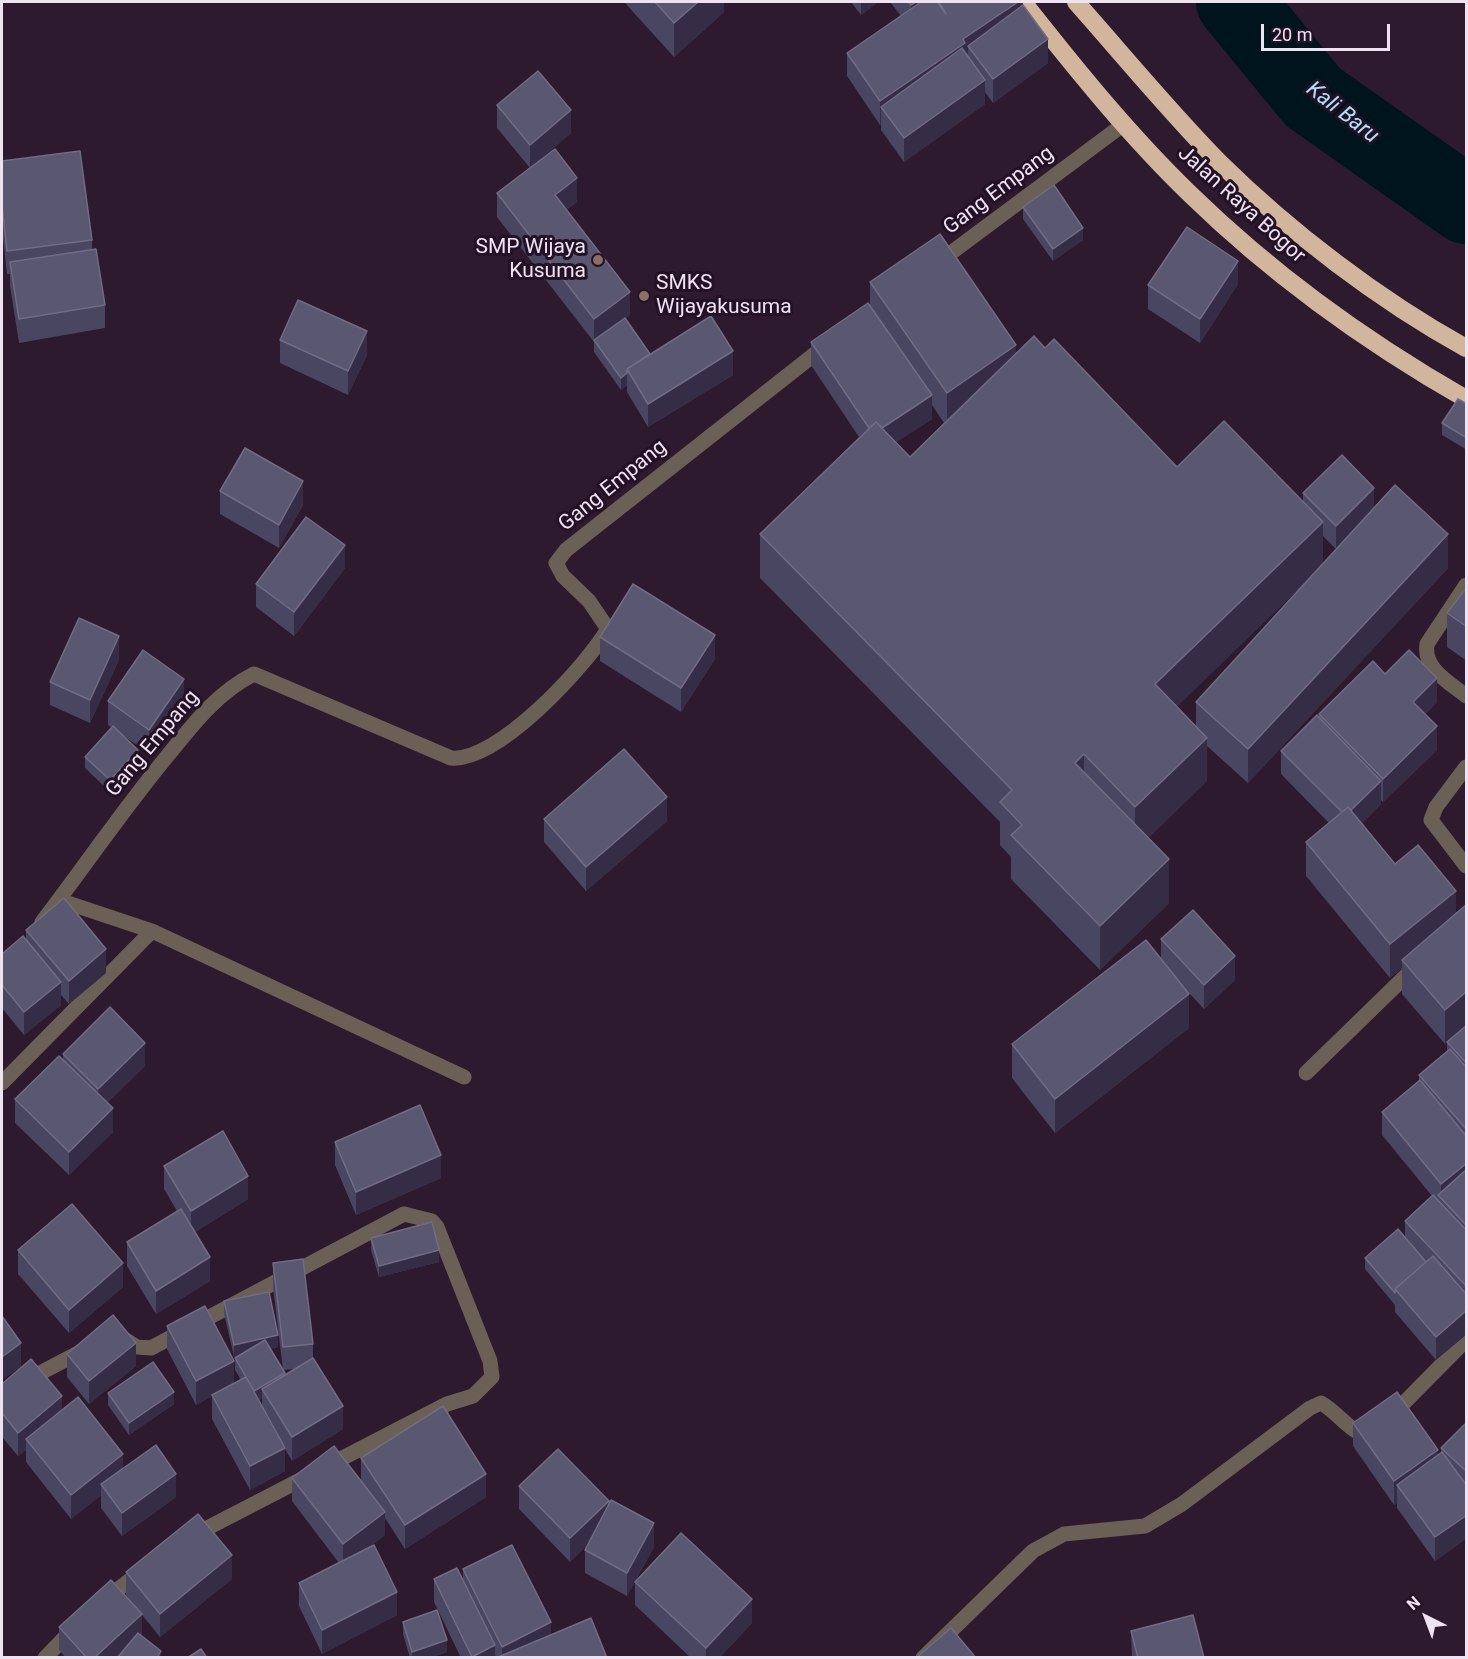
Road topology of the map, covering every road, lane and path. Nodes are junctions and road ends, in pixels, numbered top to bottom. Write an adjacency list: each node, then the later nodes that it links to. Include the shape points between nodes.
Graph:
1 (1023, 2): 3 (highway, Jalan Raya Bogor)
2 (1076, 2): 6 (highway, Jalan Raya Bogor, via 1220,162 1334,263 1433,330)
3 (1124, 124): 4 (street, Gang Empang); 7 (highway, Jalan Raya Bogor, via 1190,194 1305,294 1412,368)
4 (922, 274)
5 (835, 338): 12 (street, Gang Empang, via 566,550 556,564 608,629 555,696 491,746 463,759 451,758 254,674 236,683 205,710 140,789)
6 (1467, 348)
7 (1467, 399)
8 (1467, 585): 9 (street, via 1427,644 1425,655 1434,669)
9 (1467, 696)
10 (1467, 767): 11 (street, via 1436,807 1431,820)
11 (1467, 866)
12 (59, 900): 13 (street, Gang Empang); 14 (street)
13 (35, 932)
14 (152, 932): 17 (street); 18 (street)
15 (1424, 959): 16 (street)
16 (1306, 1073)
17 (464, 1077)
18 (2, 1083)
19 (1467, 1340): 24 (street, via 1375,1430 1361,1434 1321,1403 1182,1504 1145,1526 1064,1534 1047,1542)
20 (2, 1393): 21 (street, via 107,1337 120,1335 137,1347 151,1348 404,1214 432,1221 490,1360 492,1377 473,1396 447,1404)
21 (182, 1543)
22 (155, 1562): 23 (street, via 84,1617)
23 (45, 1658)
24 (922, 1658)

